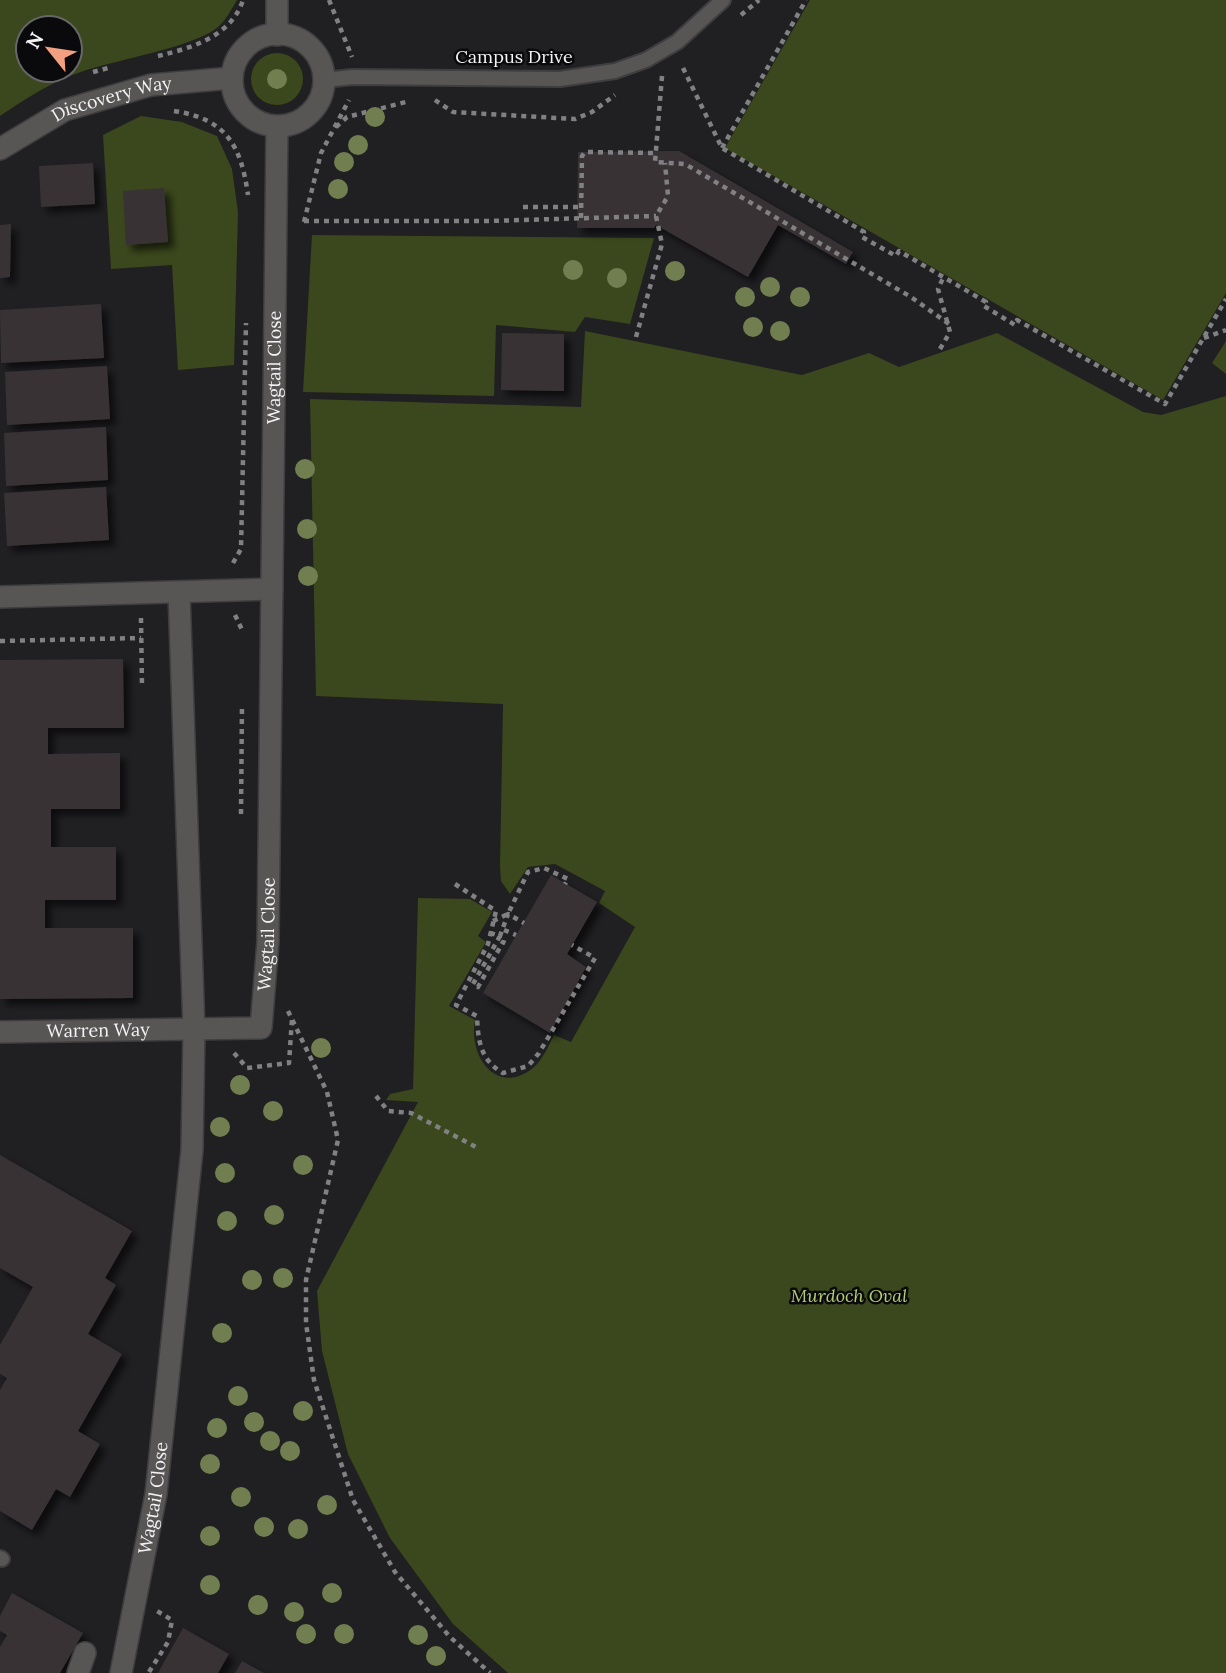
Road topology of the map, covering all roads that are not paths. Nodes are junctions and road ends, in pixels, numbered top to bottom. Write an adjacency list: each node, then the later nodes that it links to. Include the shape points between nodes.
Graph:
1 (277, 0): 3 (street)
2 (723, 0): 5 (lane, Campus Drive, via 677,42 615,71 560,79)
3 (277, 34): 4 (street, via 251,43 241,53); 5 (street, via 298,39 315,52)
4 (232, 78): 6 (street, via 234,93 250,117); 7 (street, Discovery Way, via 151,85 65,110)
5 (324, 80): 6 (street, via 322,94 305,118)
6 (277, 126): 8 (street, Wagtail Close)
7 (0, 149)
8 (272, 589): 9 (street); 11 (street, Wagtail Close, via 268,941 261,1028)
9 (180, 593): 10 (street); 11 (street)
10 (0, 597)
11 (194, 1030): 12 (street, Warren Way); 13 (street, Wagtail Close, via 192,1150 156,1494)
12 (0, 1032)
13 (121, 1673)

